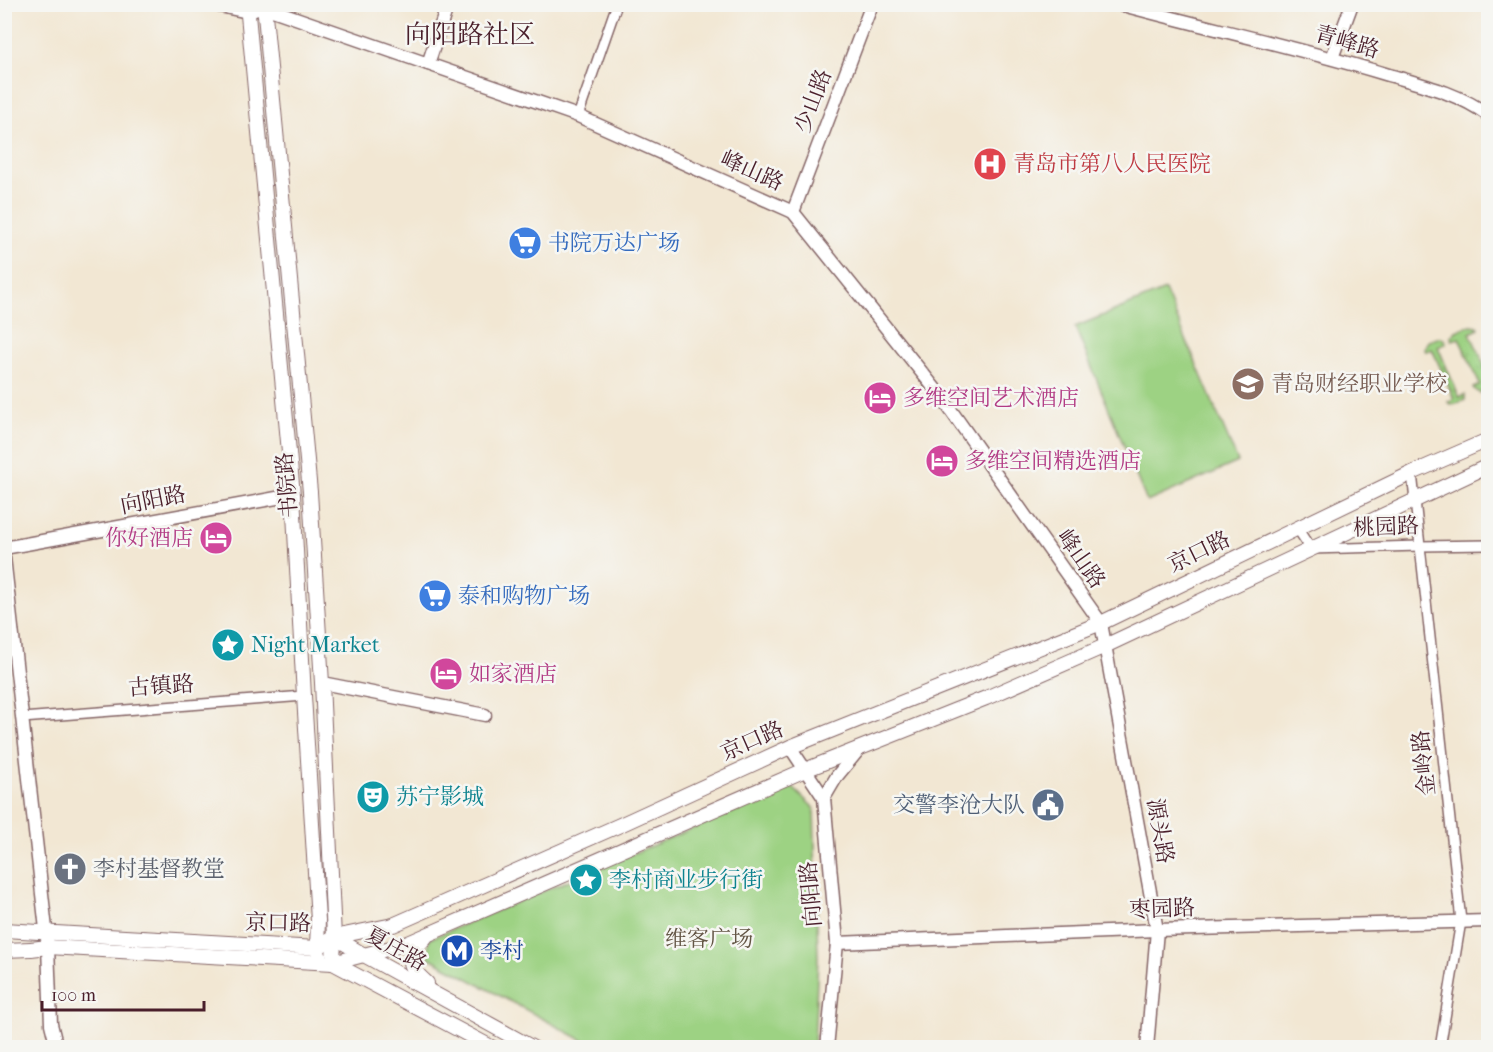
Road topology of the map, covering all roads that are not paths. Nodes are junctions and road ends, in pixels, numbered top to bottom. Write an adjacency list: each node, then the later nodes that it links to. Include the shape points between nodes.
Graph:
1 (210, 4): 8 (street)
2 (448, 4): 10 (street)
3 (617, 4): 12 (street)
4 (872, 4): 13 (street, 少山路)
5 (1119, 4): 9 (street, 青峰路)
6 (1352, 4): 9 (street)
7 (264, 6): 8 (street); 10 (street, 峰山路); 17 (main road, 书院路)
8 (248, 8): 18 (main road, 书院路)
9 (1332, 58): 11 (street, 青峰路, via 1452,95)
10 (428, 64): 12 (street, 峰山路)
11 (1488, 115)
12 (578, 116): 13 (street, 峰山路)
13 (793, 212): 26 (street, 峰山路, via 940,395)
14 (1488, 440): 16 (main road, 京口路)
15 (1488, 466): 19 (main road, 京口路)
16 (1412, 473): 19 (street, 金岭路); 20 (main road, 京口路)
17 (309, 492): 18 (main road, 向阳路); 28 (main road, 书院路)
18 (293, 495): 23 (street, 向阳路); 29 (main road, 书院路)
19 (1415, 500): 22 (street, 金岭路); 24 (main road, 京口路)
20 (1297, 528): 24 (street); 26 (main road, 京口路)
21 (1488, 545): 22 (street, 桃园路)
22 (1420, 546): 24 (street, 桃园路); 36 (street, 金岭路)
23 (4, 548)
24 (1311, 549): 27 (main road, 京口路)
25 (4, 557): 31 (street)
26 (1101, 623): 27 (street, 源头路); 32 (main road, 京口路)
27 (1105, 646): 33 (main road, 京口路); 39 (street, 源头路)
28 (322, 683): 30 (street); 42 (main road, 书院路)
29 (304, 696): 31 (street, 古镇路); 45 (main road, 书院路)
30 (485, 715)
31 (22, 718): 40 (street)
32 (790, 747): 34 (street, 向阳路); 42 (main road, 京口路, via 393,925)
33 (860, 748): 34 (main road, 京口路); 35 (street)
34 (805, 770): 35 (street, 向阳路); 41 (main road, 京口路)
35 (824, 798): 43 (street, 向阳路)
36 (1461, 921): 37 (street, 枣园路); 39 (street, 枣园路); 55 (street, 金岭路)
37 (1488, 921)
38 (4, 930): 40 (main road, 京口路)
39 (1157, 930): 43 (street, 枣园路); 54 (street, 源头路)
40 (46, 933): 44 (street); 45 (main road, 京口路)
41 (428, 935): 47 (main road, 京口路); 49 (main road, via 416,947 411,967)
42 (334, 937): 45 (main road, 京口路); 47 (main road, 夏庄路); 48 (main road, 书院路)
43 (837, 943): 53 (street, 向阳路)
44 (48, 947): 46 (main road, 京口路, bridge); 48 (main road, 京口路); 50 (street, via 51,1024)
45 (317, 948): 48 (main road, 书院路)
46 (4, 950)
47 (364, 955): 48 (main road, 京口路); 49 (main road, 夏庄路)
48 (327, 963): 51 (main road, 夏庄路)
49 (441, 998): 52 (main road, 夏庄路)
50 (57, 1047)
51 (492, 1047)
52 (533, 1047)
53 (827, 1047)
54 (1147, 1047)
55 (1440, 1047)

